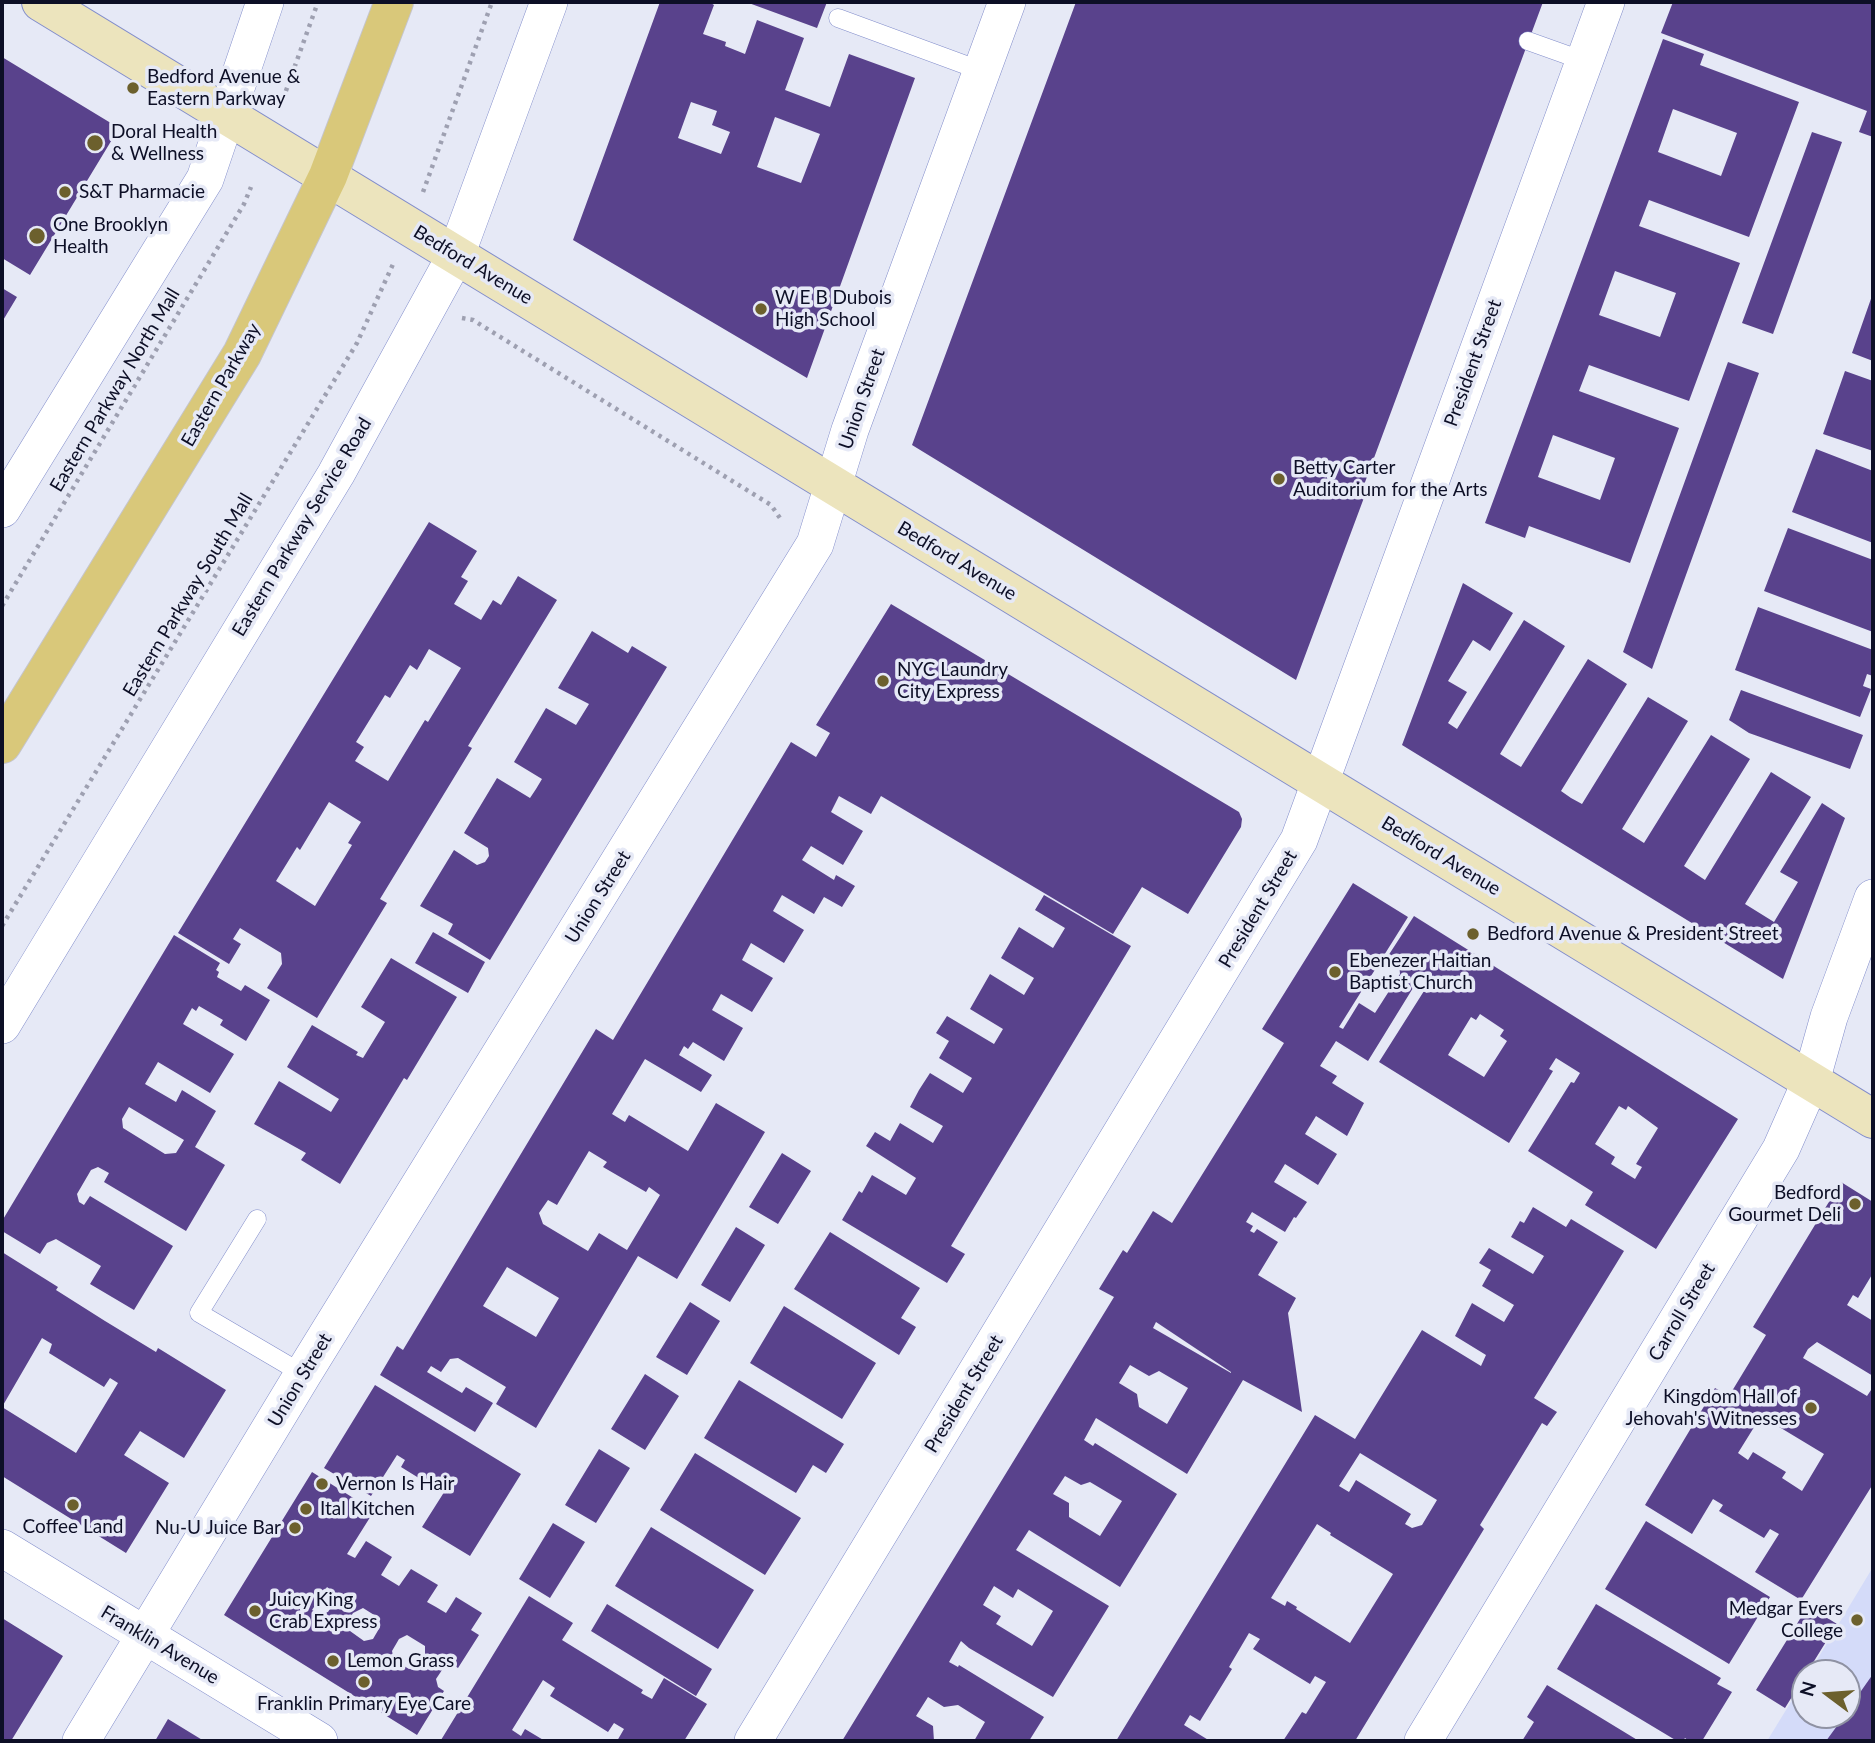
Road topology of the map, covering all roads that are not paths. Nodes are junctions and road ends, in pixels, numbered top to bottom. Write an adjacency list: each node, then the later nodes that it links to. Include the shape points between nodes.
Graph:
1 (41, 2): 11 (street, Bedford Avenue)
2 (265, 2): 11 (street)
3 (394, 2): 12 (main road, Eastern Parkway)
4 (549, 2): 13 (street, Eastern Parkway Service Road)
5 (1007, 2): 10 (street, Union Street)
6 (1606, 2): 9 (street, President Street)
7 (838, 19): 10 (lane)
8 (1528, 41): 9 (lane)
9 (1584, 61): 17 (street, President Street)
10 (982, 71): 14 (street, Union Street)
11 (227, 115): 12 (street, Bedford Avenue); 15 (street, via 205,179)
12 (328, 176): 13 (street, Bedford Avenue); 16 (main road, Eastern Parkway, via 242,354)
13 (456, 256): 14 (street, Bedford Avenue); 19 (street, Eastern Parkway Service Road, via 336,474)
14 (833, 486): 17 (street, Bedford Avenue); 23 (street, Union Street, via 815,544)
15 (2, 509)
16 (2, 744)
17 (1320, 783): 20 (street, Bedford Avenue); 28 (street, President Street, via 1299,840)
18 (1870, 915): 20 (street, Carroll Street, via 1829,1017)
19 (2, 1025)
20 (1811, 1081): 21 (street, Bedford Avenue); 29 (street, Carroll Street, via 1781,1149)
21 (1873, 1119)
22 (257, 1219): 23 (lane, via 199,1313)
23 (303, 1374): 25 (street, Union Street)
24 (2, 1548): 25 (street, Franklin Avenue)
25 (146, 1636): 26 (street, Union Street); 27 (street, Franklin Avenue)
26 (81, 1741)
27 (319, 1741)
28 (753, 1741)
29 (1423, 1741)

